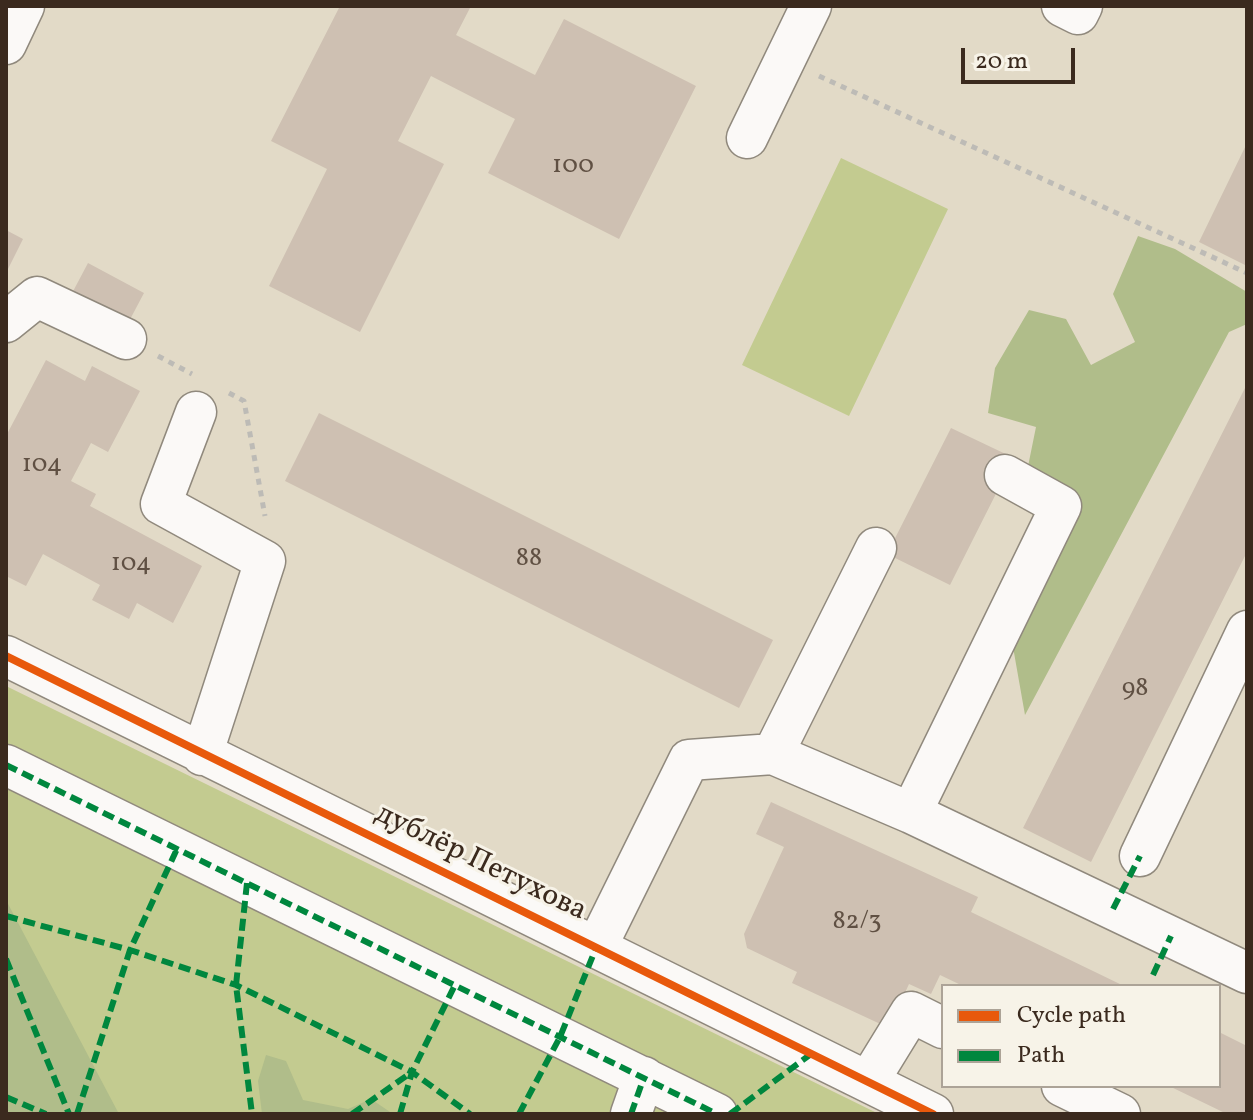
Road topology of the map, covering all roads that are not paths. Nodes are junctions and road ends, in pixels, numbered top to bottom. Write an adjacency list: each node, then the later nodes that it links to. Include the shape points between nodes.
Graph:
1 (24, 6): 5 (street)
2 (811, 6): 6 (street)
3 (1062, 6): 4 (street, via 1078,14)
4 (1082, 6)
5 (6, 44)
6 (747, 138)
7 (6, 322): 8 (street, via 37,297)
8 (126, 339)
9 (196, 412): 15 (street, via 161,504 265,561)
10 (1005, 475): 17 (street, via 1061,506)
11 (876, 548): 14 (street)
12 (1247, 631): 18 (street)
13 (6, 656): 15 (street, дублёр Петухова)
14 (773, 754): 17 (street); 19 (street, via 689,760)
15 (202, 755): 19 (street, дублёр Петухова)
16 (6, 765): 24 (street)
17 (911, 813): 20 (street)
18 (1140, 856)
19 (596, 948): 22 (street, дублёр Петухова)
20 (1247, 973)
21 (941, 1027): 22 (street, via 911,1012)
22 (868, 1082): 26 (street, дублёр Петухова)
23 (1066, 1088): 27 (street)
24 (638, 1096): 25 (street)
25 (717, 1114)
26 (933, 1114)
27 (1120, 1114)

